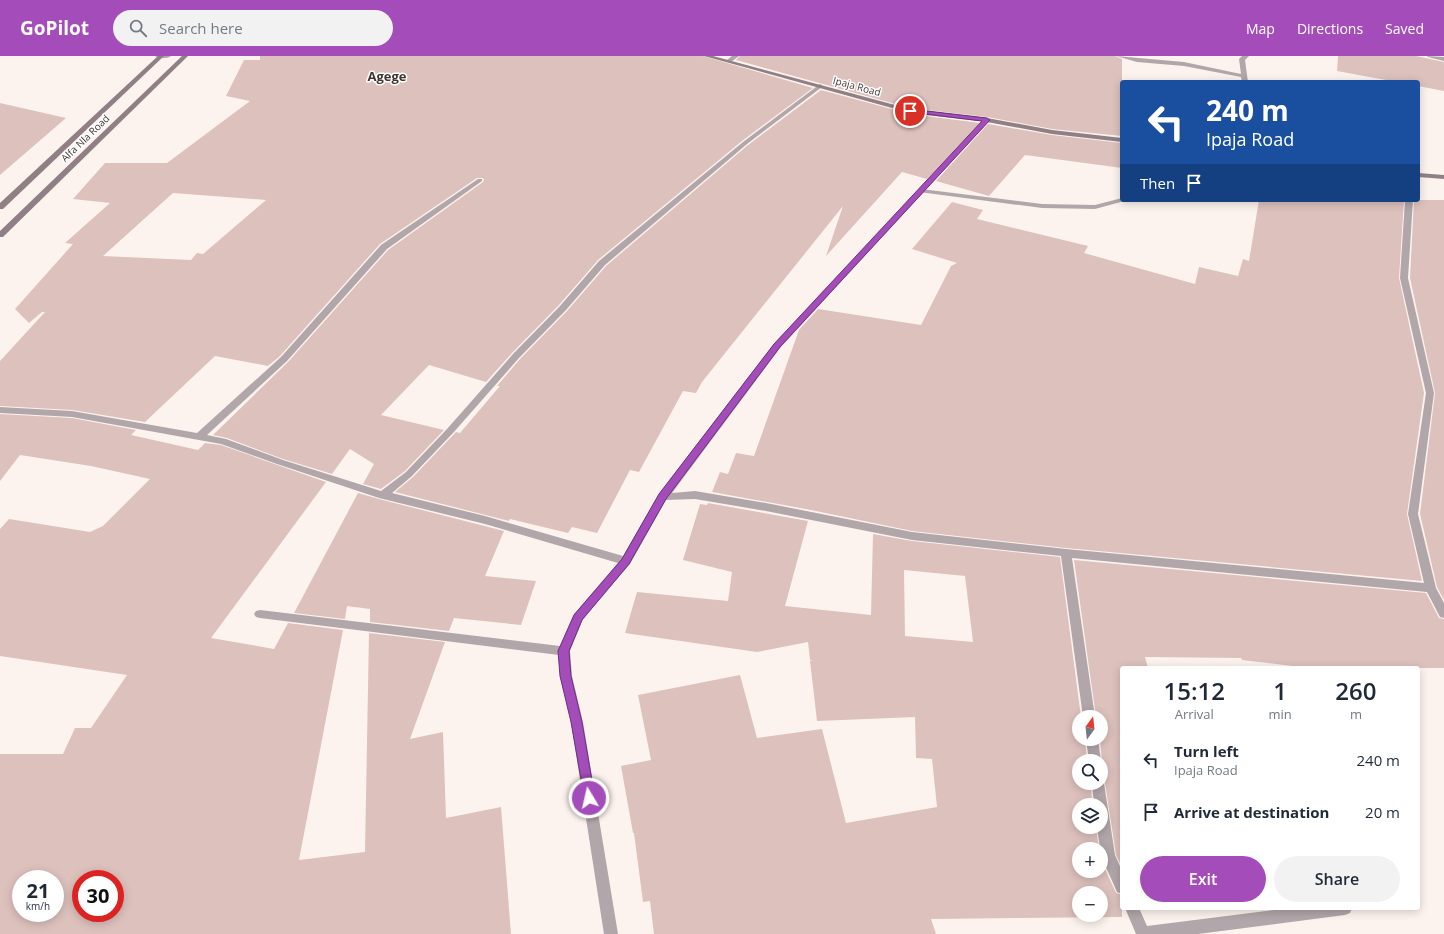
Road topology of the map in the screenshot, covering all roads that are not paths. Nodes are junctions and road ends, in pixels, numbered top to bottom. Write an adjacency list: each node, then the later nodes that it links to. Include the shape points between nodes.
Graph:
1 (160, 56): 2 (street); 21 (main road, Alfa Nla Road)
2 (168, 56)
3 (185, 56): 22 (main road, Alfa Nla Road)
4 (707, 56): 10 (main road, Ipaja Road)
5 (736, 56): 10 (street)
6 (1119, 56): 11 (street, via 1184,64)
7 (1246, 56): 11 (street, via 1242,59)
8 (1430, 56): 9 (street)
9 (1444, 59)
10 (729, 61): 12 (main road, Ipaja Road)
11 (1244, 79)
12 (820, 86): 13 (main road, Ipaja Road, via 910,111); 25 (street, via 745,143 602,263 450,431 409,474)
13 (987, 120): 14 (main road, Ipaja Road, via 1052,132); 18 (street)
14 (1120, 140)
15 (1420, 175): 16 (main road)
16 (1444, 176)
17 (480, 180): 24 (street, via 384,247 284,359)
18 (921, 191): 19 (street, via 1042,206 1095,207); 26 (street, via 777,346)
19 (1120, 201)
20 (1410, 202): 29 (street, via 1404,278 1430,393 1413,514)
21 (0, 207)
22 (0, 235)
23 (0, 410): 24 (street, via 72,414)
24 (199, 437): 25 (street, via 223,441)
25 (383, 495): 28 (street, via 484,520)
26 (663, 497): 27 (street, via 695,495 912,536); 28 (street)
27 (1066, 553): 29 (street); 33 (street)
28 (626, 561): 32 (street, via 578,618)
29 (1431, 588): 31 (street)
30 (260, 614): 32 (street)
31 (1444, 614)
32 (564, 651): 38 (street, via 566,676 577,722)
33 (1088, 710)
34 (1099, 790): 35 (street, via 1108,856)
35 (1120, 883)
36 (1133, 910): 39 (street)
37 (1329, 910): 39 (street)
38 (611, 934)
39 (1143, 934)

